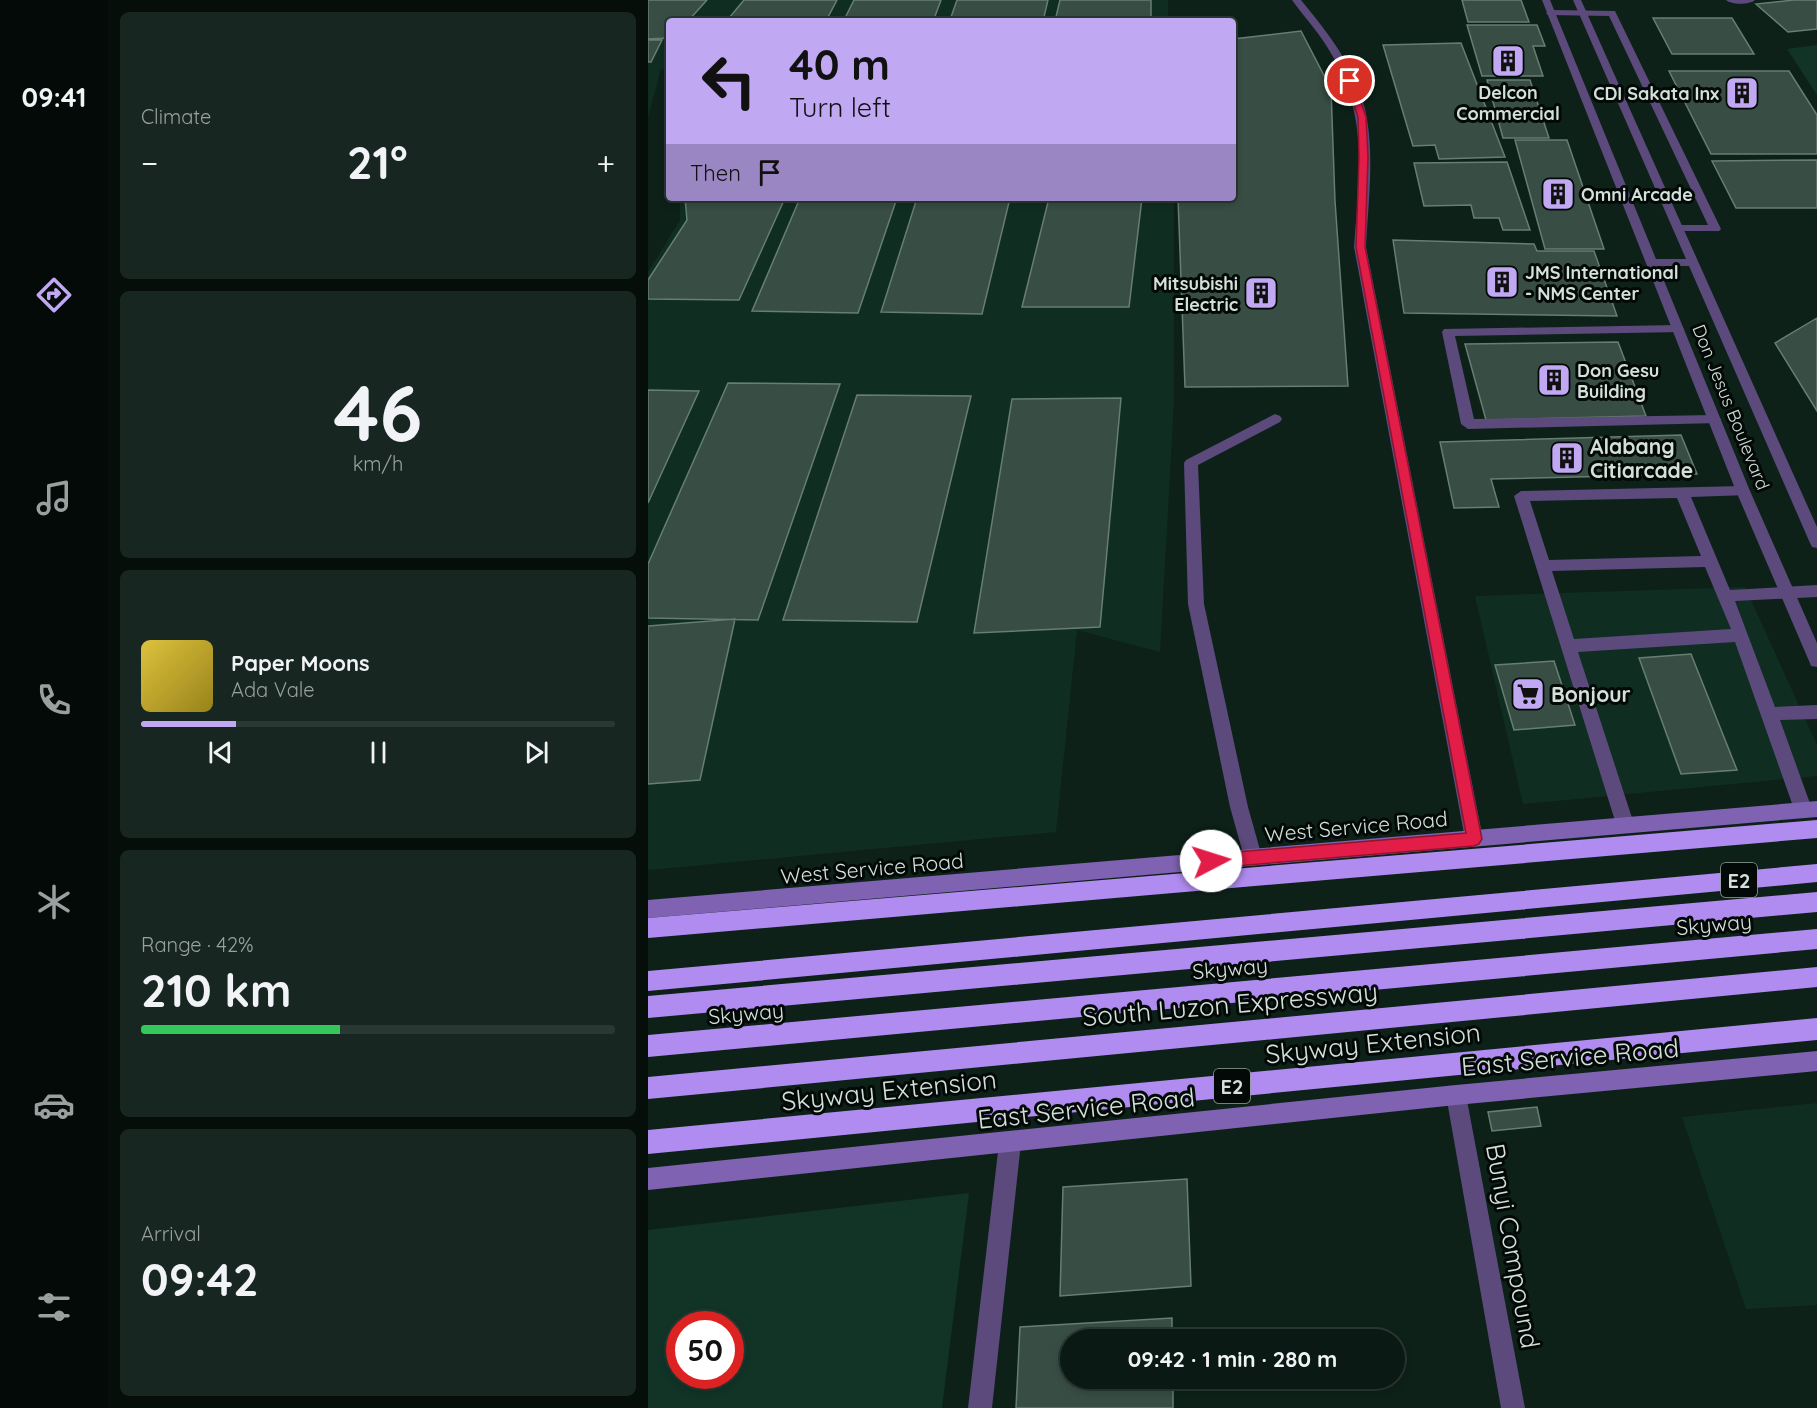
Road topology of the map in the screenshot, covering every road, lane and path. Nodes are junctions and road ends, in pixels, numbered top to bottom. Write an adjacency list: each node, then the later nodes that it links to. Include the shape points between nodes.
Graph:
1 (1296, 0): 30 (street, via 1333,48 1362,117 1360,247)
2 (1546, 0): 6 (street, Don Jesus Boulevard)
3 (1577, 0): 7 (street, Don Jesus Boulevard)
4 (1730, 0): 5 (street)
5 (1751, 0)
6 (1551, 13): 7 (street); 9 (street, Don Jesus Boulevard)
7 (1583, 13): 8 (street, Don Jesus Boulevard); 8 (street, via 1612,13 1714,229)
8 (1678, 228): 10 (street, Don Jesus Boulevard)
9 (1651, 262): 10 (street); 11 (street, Don Jesus Boulevard)
10 (1693, 262): 16 (street, Don Jesus Boulevard)
11 (1678, 329): 13 (street, Don Jesus Boulevard); 13 (street, via 1448,332 1468,424)
12 (1275, 418): 31 (street, via 1191,463 1196,604)
13 (1714, 420): 14 (street, Don Jesus Boulevard)
14 (1743, 491): 15 (street); 20 (street, Don Jesus Boulevard)
15 (1682, 493): 17 (street); 18 (street, via 1521,496)
16 (1817, 543)
17 (1711, 561): 18 (street); 21 (street)
18 (1543, 566): 23 (street)
19 (1817, 591): 20 (street)
20 (1788, 593): 21 (street); 24 (street, Don Jesus Boulevard)
21 (1726, 596): 22 (street)
22 (1741, 635): 23 (street); 26 (street)
23 (1568, 646): 28 (street)
24 (1817, 661)
25 (1817, 711): 26 (street)
26 (1769, 714): 27 (street)
27 (1810, 809): 28 (main road, West Service Road)
28 (1624, 824): 30 (main road, West Service Road)
29 (1817, 829): 35 (highway, E2)
30 (1474, 839): 31 (main road, West Service Road)
31 (1253, 857): 34 (main road, West Service Road)
32 (1817, 873): 38 (highway, E2)
33 (1817, 902): 39 (highway, Skyway / E2)
34 (648, 909)
35 (648, 928)
36 (1817, 939): 41 (highway, Skyway)
37 (1817, 977): 43 (highway, South Luzon Expressway)
38 (648, 981)
39 (648, 1007)
40 (1817, 1029): 45 (highway, Skyway Extension / E2)
41 (648, 1046)
42 (1817, 1061): 44 (main road, East Service Road)
43 (648, 1088)
44 (1456, 1095): 46 (main road, East Service Road); 49 (street, Bunyi Compound)
45 (648, 1142)
46 (1010, 1143): 47 (main road, East Service Road); 48 (street)
47 (648, 1179)
48 (980, 1408)
49 (1513, 1408)

